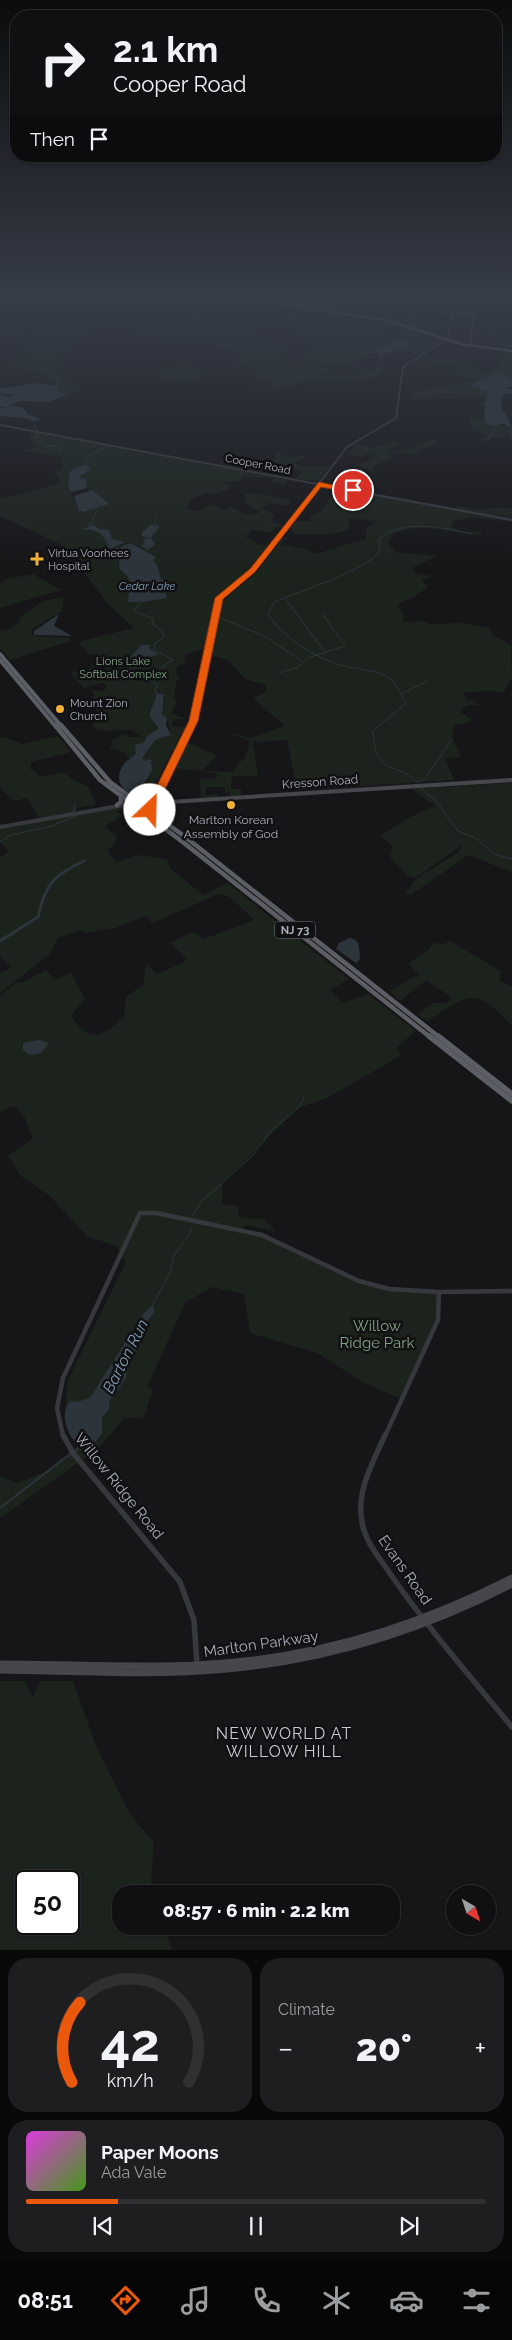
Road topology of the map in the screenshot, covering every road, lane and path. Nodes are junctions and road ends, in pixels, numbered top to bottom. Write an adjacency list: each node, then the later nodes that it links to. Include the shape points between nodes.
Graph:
1 (400, 389): 3 (street, via 396,418 348,446)
2 (0, 424): 3 (street, Cooper Road)
3 (319, 484): 4 (street, Cooper Road); 9 (street, via 253,571 218,601 194,721)
4 (512, 520)
5 (0, 654): 11 (highway, NJ 73, via 100,774)
6 (0, 660): 8 (highway, NJ 73, via 95,775)
7 (512, 780): 9 (main road, Kresson Road)
8 (121, 796): 10 (highway, NJ 73); 12 (highway, via 121,802)
9 (153, 803): 11 (main road, Kresson Road); 14 (main road)
10 (130, 804): 11 (main road, Kresson Road); 12 (street); 16 (highway, NJ 73)
11 (138, 804): 14 (highway, NJ 73)
12 (116, 805): 13 (street)
13 (73, 813): 15 (street)
14 (152, 813): 17 (highway, NJ 73)
15 (0, 827)
16 (230, 878): 17 (highway); 19 (highway, NJ 73)
17 (242, 883): 18 (highway, NJ 73)
18 (512, 1094)
19 (512, 1100)
20 (438, 1292): 21 (street); 24 (street, Evans Road, via 438,1320 366,1477 361,1496 362,1522 370,1544); 27 (street, Willow Ridge Road, via 389,1289 358,1281 286,1245 239,1228 142,1212 63,1378 56,1414 63,1438 73,1453 180,1582 192,1613)
21 (512, 1292)
22 (512, 1578): 24 (main road, Marlton Parkway)
23 (512, 1584): 24 (main road, Marlton Parkway)
24 (425, 1620): 27 (main road, Marlton Parkway, via 321,1649); 30 (main road, Marlton Parkway, via 377,1640 282,1661); 31 (street, Evans Road)
25 (0, 1664): 26 (main road, Marlton Parkway)
26 (164, 1665): 27 (main road, Marlton Parkway); 29 (main road, via 142,1668)
27 (197, 1665): 30 (main road)
28 (0, 1670): 29 (main road, Marlton Parkway)
29 (141, 1671): 30 (main road, Marlton Parkway)
30 (172, 1671)
31 (512, 1727)

